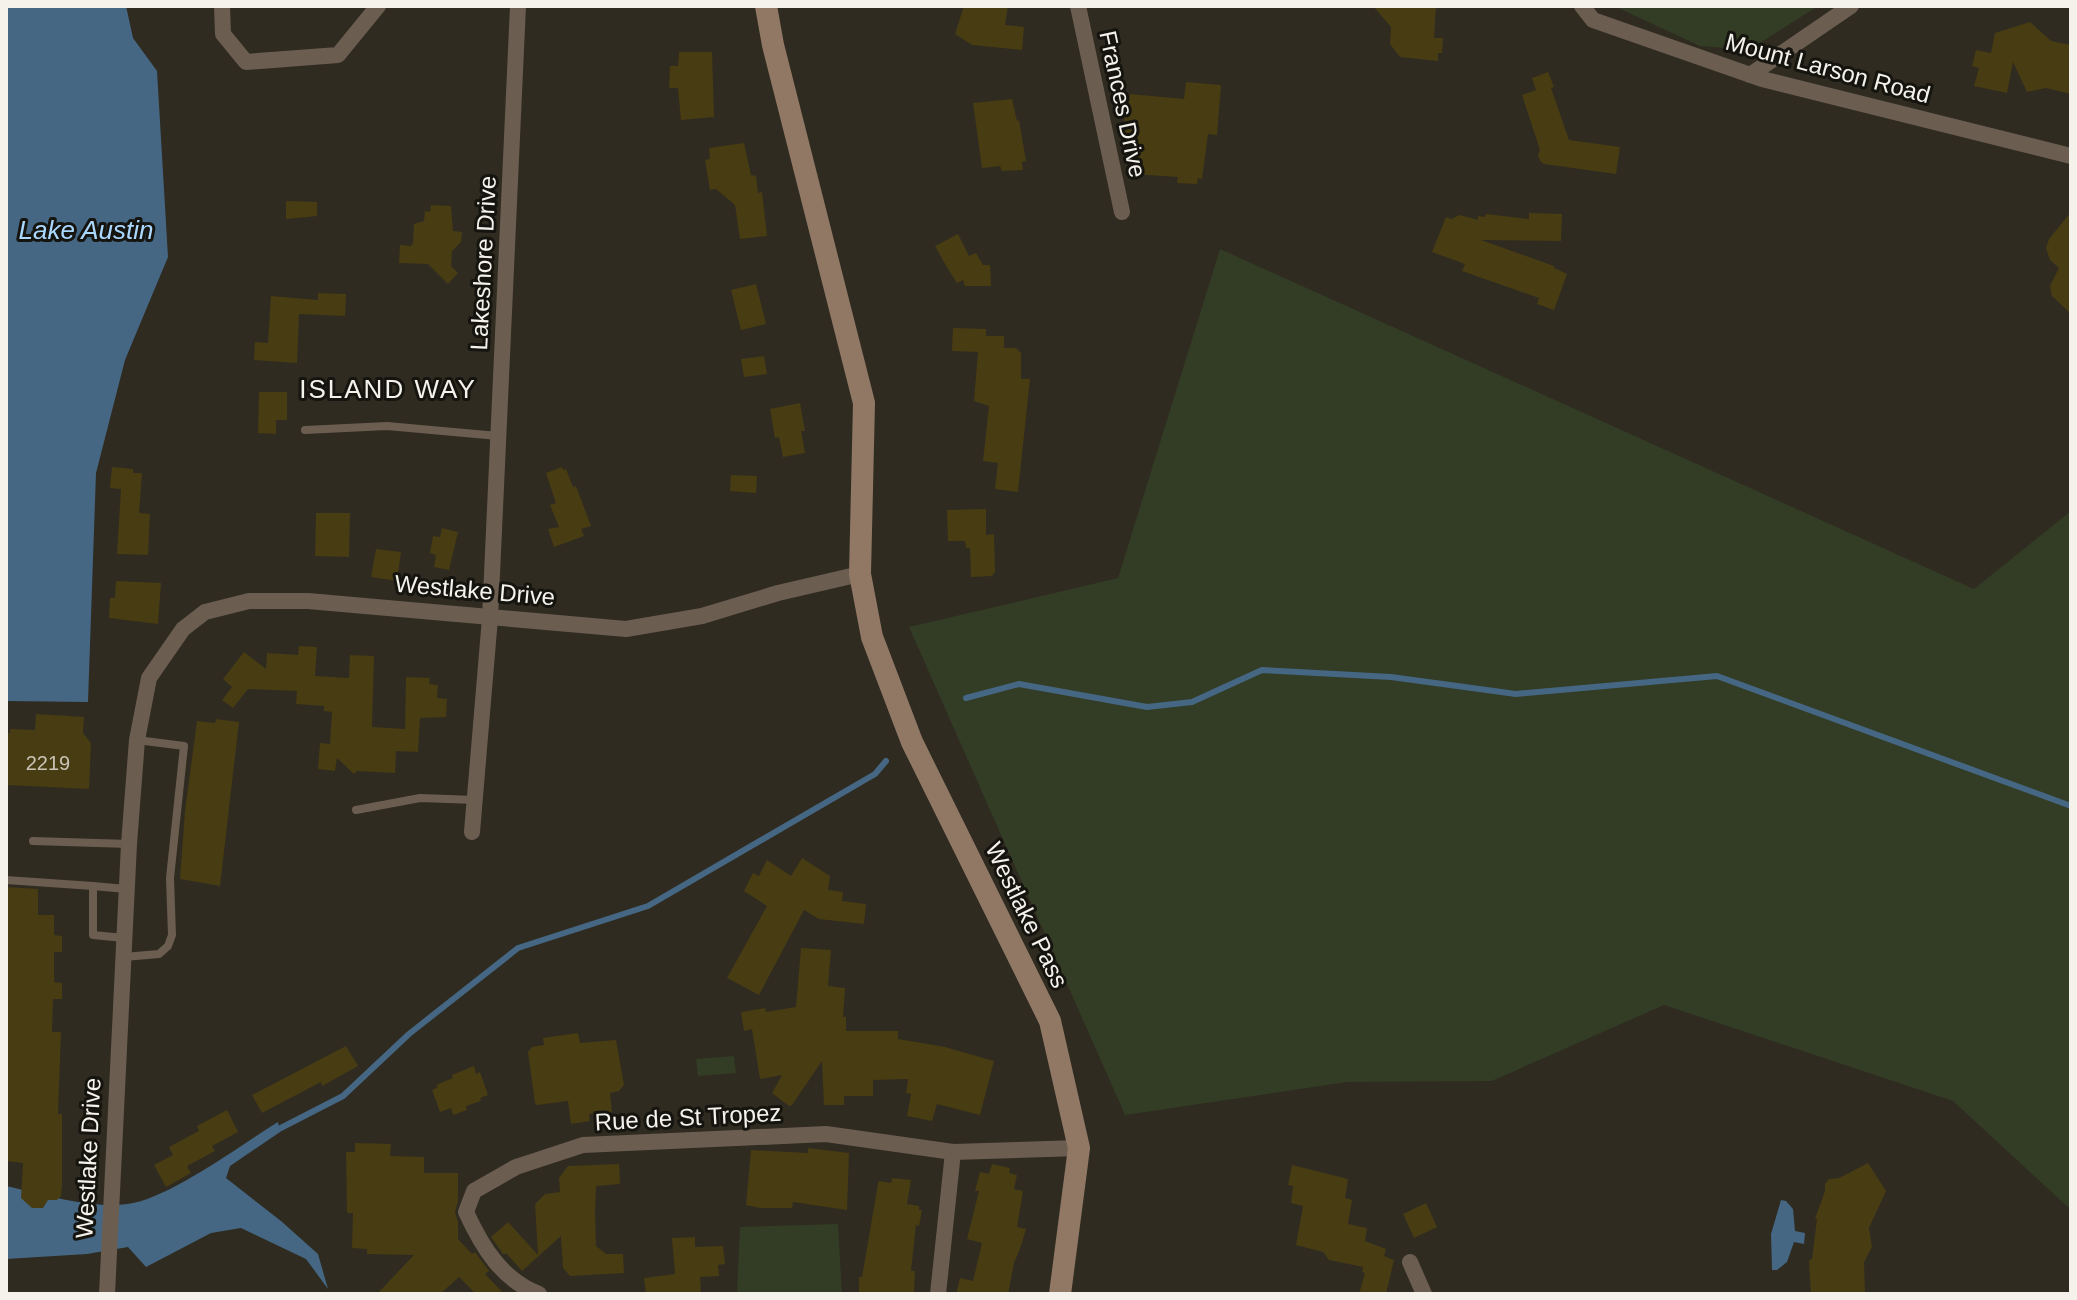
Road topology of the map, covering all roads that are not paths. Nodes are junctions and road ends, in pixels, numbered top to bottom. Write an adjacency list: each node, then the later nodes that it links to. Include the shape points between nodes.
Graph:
1 (222, 6): 2 (street, via 223,34 246,62 338,55)
2 (378, 6)
3 (518, 6): 12 (street, Lakeshore Drive)
4 (766, 6): 13 (street, via 864,403)
5 (1078, 6): 10 (street, Frances Drive)
6 (1582, 6): 8 (street, Mount Larson Road, via 1593,20)
7 (1851, 6): 8 (street)
8 (1750, 75): 9 (street, Mount Larson Road)
9 (2071, 156)
10 (1122, 212)
11 (305, 430): 12 (lane, via 387,426)
12 (499, 436): 14 (street, Lakeshore Drive)
13 (860, 574): 14 (street, Westlake Drive, via 702,616 626,629); 26 (street, Westlake Pass, via 872,637 912,742 1050,1021)
14 (490, 618): 15 (street, Westlake Drive, via 308,601 249,601 205,612 183,629 149,678); 16 (street, Lakeshore Drive)
15 (137, 740): 20 (street, Westlake Drive); 25 (lane, via 184,746 170,878 172,935 159,954)
16 (475, 800): 17 (lane, via 420,798); 18 (street, Lakeshore Drive)
17 (356, 810)
18 (472, 832)
19 (33, 841): 20 (lane)
20 (129, 844): 23 (street, Westlake Drive)
21 (6, 880): 22 (lane)
22 (93, 886): 23 (lane); 24 (lane, via 93,935)
23 (126, 889): 24 (street, Westlake Drive)
24 (125, 938): 25 (street, Westlake Drive)
25 (124, 957): 29 (street, Westlake Drive)
26 (1079, 1148): 27 (street, Rue de St Tropez); 32 (street, Westlake Pass)
27 (953, 1152): 30 (street, Rue de St Tropez, via 826,1134 583,1145 516,1167 474,1191 466,1212 499,1266 520,1287); 31 (street)
28 (1410, 1262): 33 (street)
29 (108, 1286)
30 (539, 1294)
31 (938, 1294)
32 (1060, 1294)
33 (1424, 1294)

